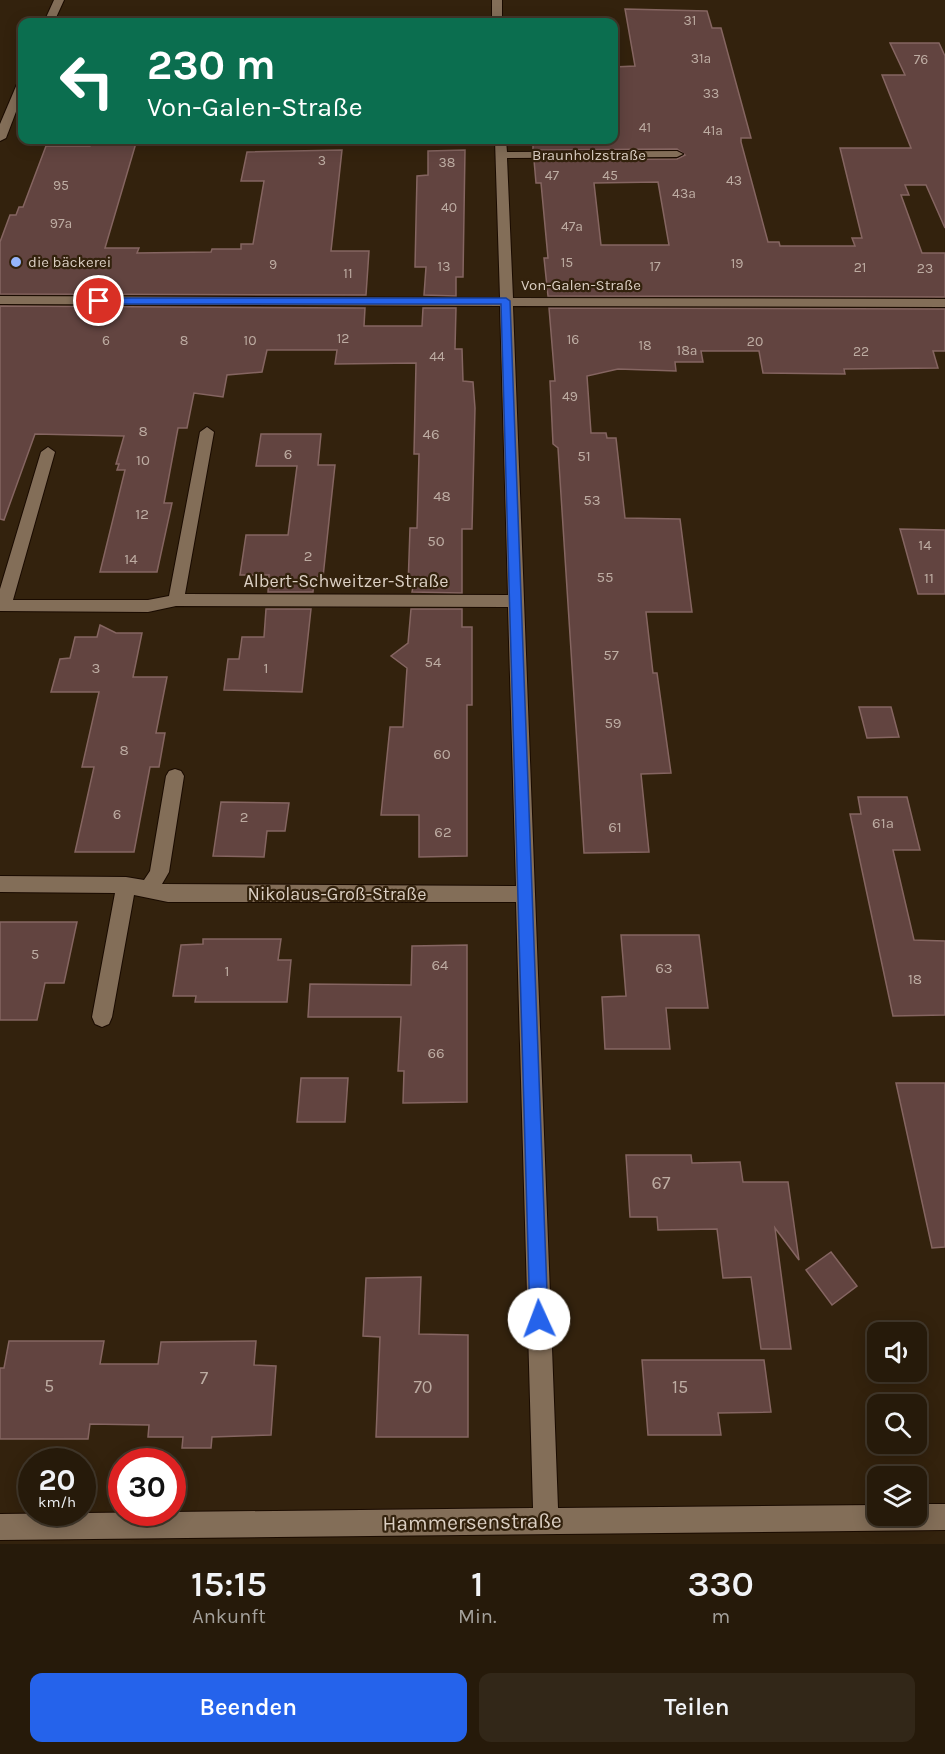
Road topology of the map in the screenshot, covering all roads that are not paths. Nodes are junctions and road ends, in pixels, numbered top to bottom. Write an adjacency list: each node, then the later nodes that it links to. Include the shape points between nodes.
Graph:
1 (59, 0): 3 (street)
2 (497, 0): 4 (street)
3 (51, 18)
4 (497, 18)
5 (18, 94): 6 (street)
6 (0, 138)
7 (501, 147): 8 (street, Braunholzstraße); 10 (street, Braunholzstraße)
8 (677, 154)
9 (0, 300): 10 (street, Von-Galen-Straße)
10 (506, 301): 11 (street, Von-Galen-Straße); 15 (street, Braunholzstraße)
11 (945, 303)
12 (207, 432): 14 (street)
13 (48, 452): 14 (street, Albert-Schweitzer-Straße, via 3,606 148,606)
14 (176, 600): 15 (street, Albert-Schweitzer-Straße)
15 (516, 601): 20 (street, Braunholzstraße)
16 (175, 776): 19 (street, via 159,872)
17 (0, 884): 18 (street, Nikolaus-Groß-Straße)
18 (126, 885): 19 (street, Nikolaus-Groß-Straße); 21 (street)
19 (149, 890): 20 (street, Nikolaus-Groß-Straße, via 168,894)
20 (525, 894): 23 (street, Braunholzstraße)
21 (102, 1017)
22 (945, 1517): 23 (street, Hammersenstraße)
23 (546, 1521): 24 (street, Hammersenstraße)
24 (0, 1527)

